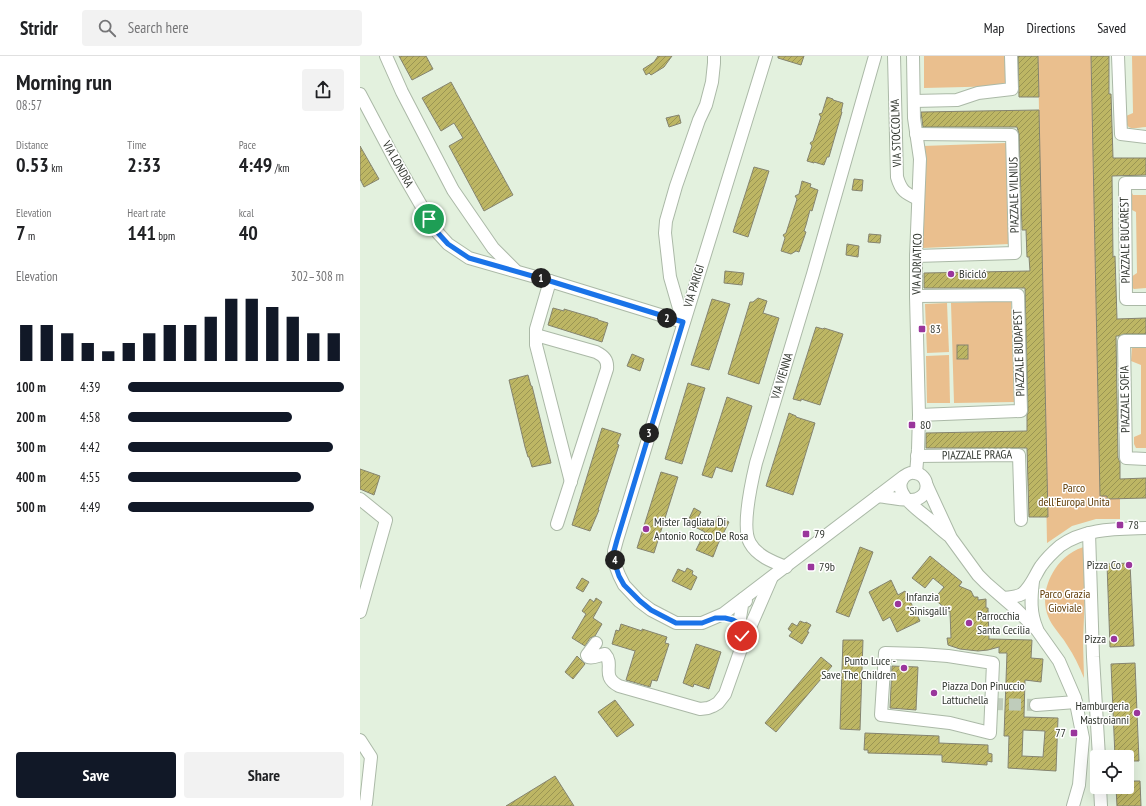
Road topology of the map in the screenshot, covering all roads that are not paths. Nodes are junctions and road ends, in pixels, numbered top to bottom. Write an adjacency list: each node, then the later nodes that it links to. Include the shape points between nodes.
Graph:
1 (386, 56): 16 (street, via 453,190 493,248)
2 (714, 56): 20 (street, via 712,82 706,105 678,179 666,220 670,277)
3 (766, 56): 20 (street, VIA PARIGI)
4 (875, 56): 38 (street, VIA VIENNA, via 756,463 750,492 746,532 749,542 765,558)
5 (894, 56): 14 (street, VIA STOCCOLMA, via 897,177 905,193)
6 (913, 56): 10 (street, VIA ADRIATICO)
7 (1011, 56): 10 (street, via 1012,89 978,93 957,100)
8 (1118, 56): 12 (street, via 1121,134)
9 (360, 94): 16 (street, VIA LONDRA, via 438,233 448,244 469,258)
10 (914, 100): 11 (street, VIA ADRIATICO)
11 (916, 134): 14 (street, VIA ADRIATICO, via 920,159); 15 (street, PIAZZALE VILNIUS, via 1012,135 1015,253)
12 (1146, 137)
13 (1146, 183): 19 (street, PIAZZALE BUCAREST, via 1125,183 1126,299)
14 (918, 199): 15 (street, VIA ADRIATICO)
15 (916, 256): 18 (street, VIA ADRIATICO)
16 (518, 272): 17 (street, VIA LONDRA)
17 (550, 281): 20 (street, VIA LONDRA); 21 (street)
18 (916, 296): 23 (street, VIA ADRIATICO); 23 (street, PIAZZALE BUDAPEST, via 1018,295 1021,411)
19 (1146, 299)
20 (683, 322): 44 (street, VIA PARIGI, via 614,551 616,567 624,585 651,610 676,623 702,623)
21 (536, 335): 28 (street, via 536,345); 28 (street, via 596,352 603,355 608,364)
22 (1146, 341): 25 (street, PIAZZALE SOFIA, via 1124,341 1126,458)
23 (919, 415): 24 (street, VIA ADRIATICO)
24 (917, 456): 26 (street, VIA ADRIATICO); 33 (street, PIAZZALE PRAGA, via 1019,455)
25 (1146, 459)
26 (916, 473): 27 (street); 29 (street, via 924,478)
27 (904, 477): 30 (street); 32 (street, via 900,487)
28 (571, 482): 34 (street)
29 (927, 486): 32 (street, via 921,498); 37 (street)
30 (878, 496): 32 (street); 38 (street)
31 (360, 499): 43 (street, via 386,520)
32 (907, 500): 37 (street)
33 (1021, 520)
34 (557, 524)
35 (1146, 528): 36 (street)
36 (1089, 533): 40 (street, via 1061,545 1048,556); 52 (street)
37 (951, 538): 41 (street, via 978,575)
38 (786, 567): 39 (street, VIA PARIGI)
39 (771, 578): 42 (street, VIA PARIGI); 45 (street)
40 (1033, 581): 41 (street, via 1021,594); 46 (street, via 1031,605)
41 (1004, 598): 46 (street)
42 (743, 599): 44 (street, VIA PARIGI); 45 (street, via 750,603 754,614)
43 (360, 612)
44 (715, 618): 45 (street, via 725,618)
45 (747, 626): 47 (street, via 725,694 718,703 700,709 612,682 608,657 603,654 588,658 587,655)
46 (1037, 630): 49 (street, via 1059,661)
47 (596, 643)
48 (993, 664): 48 (street, via 948,656 885,653 882,715 950,724 990,733)
49 (1076, 702): 50 (street); 55 (street, via 1083,738 1079,785)
50 (1036, 705)
51 (360, 740): 54 (street, via 371,757 366,803)
52 (1099, 750)
53 (1100, 794): 56 (street)
54 (363, 806)
55 (1073, 806)
56 (1101, 806)

